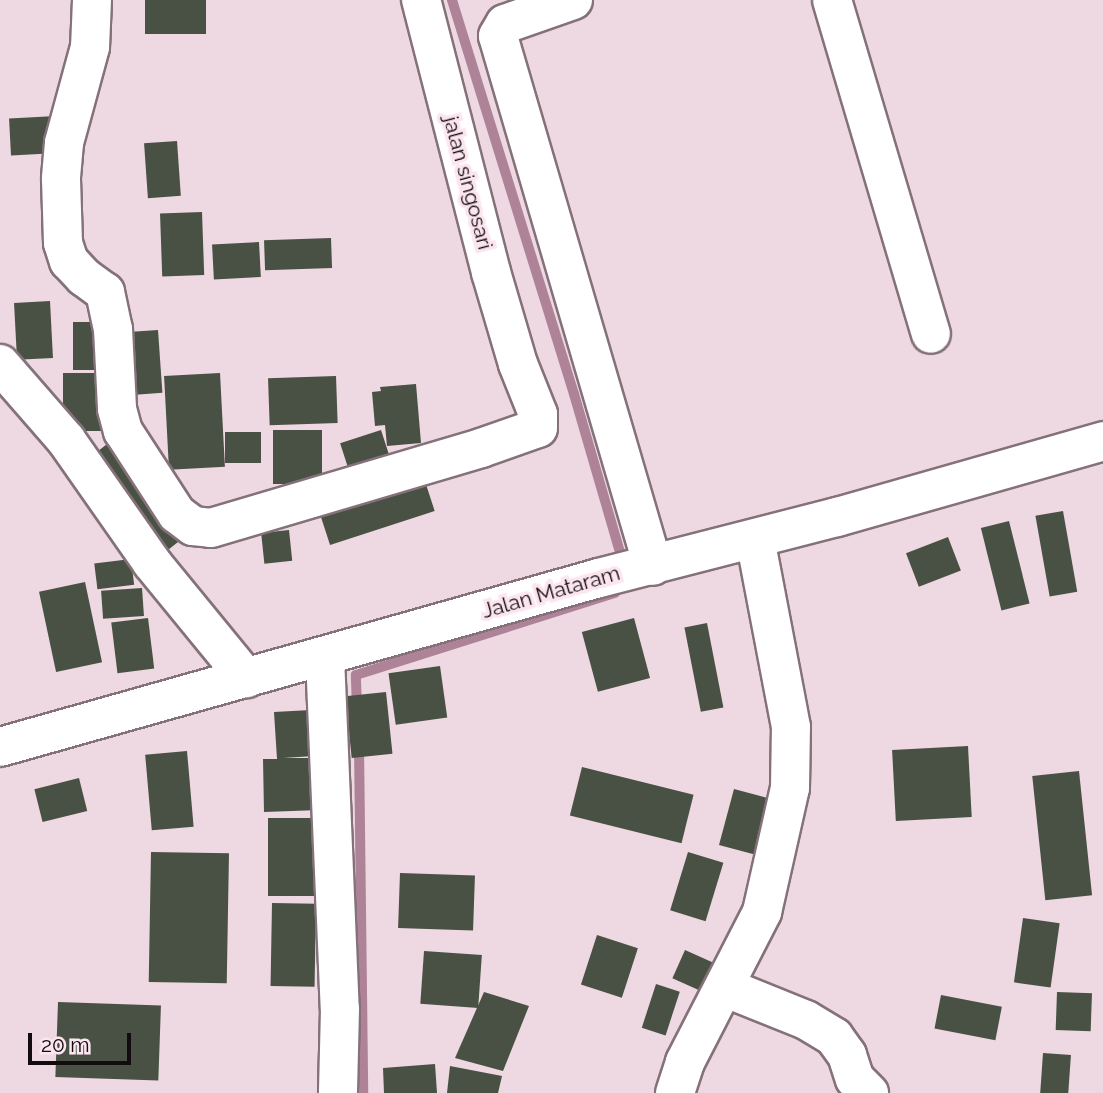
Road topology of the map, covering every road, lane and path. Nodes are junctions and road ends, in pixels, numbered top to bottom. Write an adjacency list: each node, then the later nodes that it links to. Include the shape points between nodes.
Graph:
1 (92, 0): 2 (street, jalan singosari, via 90,47 64,143 63,243 69,261 83,277 106,292 123,431 177,514 193,526 211,528 538,428 538,414 518,364)
2 (421, 0)
3 (573, 0): 9 (street, via 505,24 498,36)
4 (832, 0): 5 (street)
5 (931, 334)
6 (0, 363): 11 (street, via 66,440 152,563)
7 (1103, 441): 8 (street, Jalan Mataram)
8 (755, 539): 9 (street, Jalan Mataram); 13 (street, via 791,727 790,788 762,912)
9 (634, 570): 10 (street, Jalan Mataram)
10 (325, 657): 11 (street, Jalan Mataram); 14 (street, via 340,1009)
11 (246, 678): 12 (street, Jalan Mataram)
12 (0, 747)
13 (724, 987): 15 (street, via 685,1062); 16 (street, via 806,1020 834,1037 847,1055 855,1079)
14 (338, 1093)
15 (675, 1093)
16 (869, 1093)

